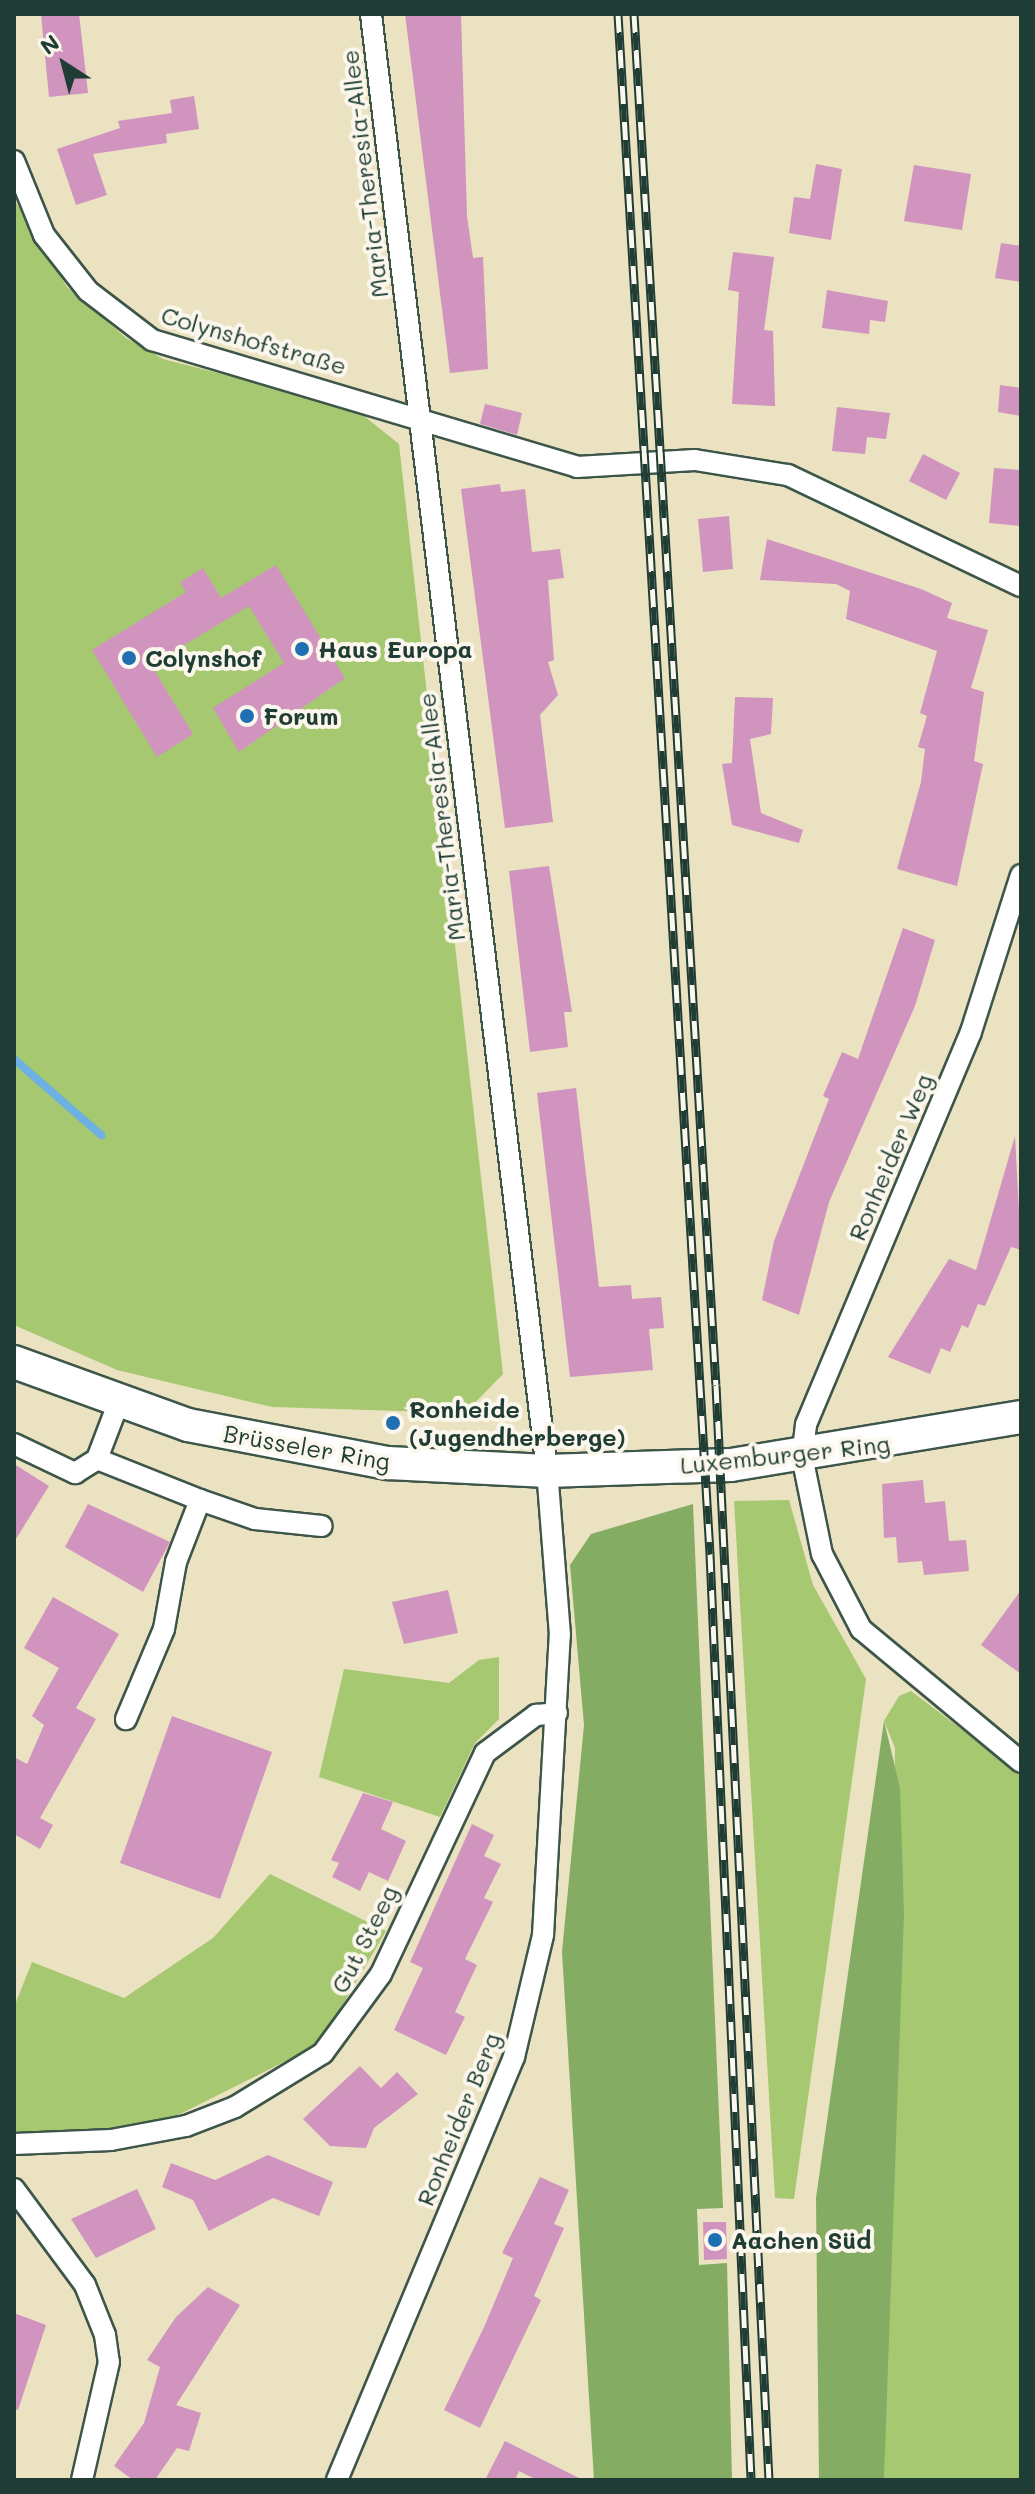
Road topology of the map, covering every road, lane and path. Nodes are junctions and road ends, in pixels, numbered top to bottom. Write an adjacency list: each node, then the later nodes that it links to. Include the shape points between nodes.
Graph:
1 (371, 14): 3 (street, Maria-Theresia-Allee)
2 (14, 161): 3 (street, Colynshofstraße, via 44,235 88,291 140,332 193,354 376,402)
3 (421, 426): 4 (street, Colynshofstraße, via 577,467 695,460 788,475); 12 (street, Maria-Theresia-Allee)
4 (1021, 586)
5 (1021, 875): 10 (street, Ronheider Weg, via 971,1032 806,1425)
6 (14, 1362): 7 (main road, Brüsseler Ring)
7 (118, 1404): 11 (street); 12 (main road, Brüsseler Ring, via 344,1457)
8 (1021, 1417): 10 (main road, Luxemburger Ring)
9 (14, 1444): 11 (street, via 75,1473)
10 (802, 1456): 12 (main road, Luxemburger Ring); 17 (street, via 822,1554 861,1629)
11 (97, 1459): 13 (street)
12 (547, 1471): 15 (street, Ronheider Berg, via 560,1635)
13 (200, 1500): 14 (street, via 255,1519); 16 (street, via 176,1562 164,1629)
14 (322, 1526)
15 (557, 1713): 18 (street, Gut Steeg, via 536,1715 485,1753 381,1974 323,2053 235,2107 186,2126 111,2140); 21 (street, Ronheider Berg, via 543,1935 514,2057)
16 (126, 1719)
17 (1021, 1762)
18 (14, 2144)
19 (14, 2189): 20 (street, via 85,2285 105,2335 109,2362)
20 (82, 2480)
21 (337, 2480)

